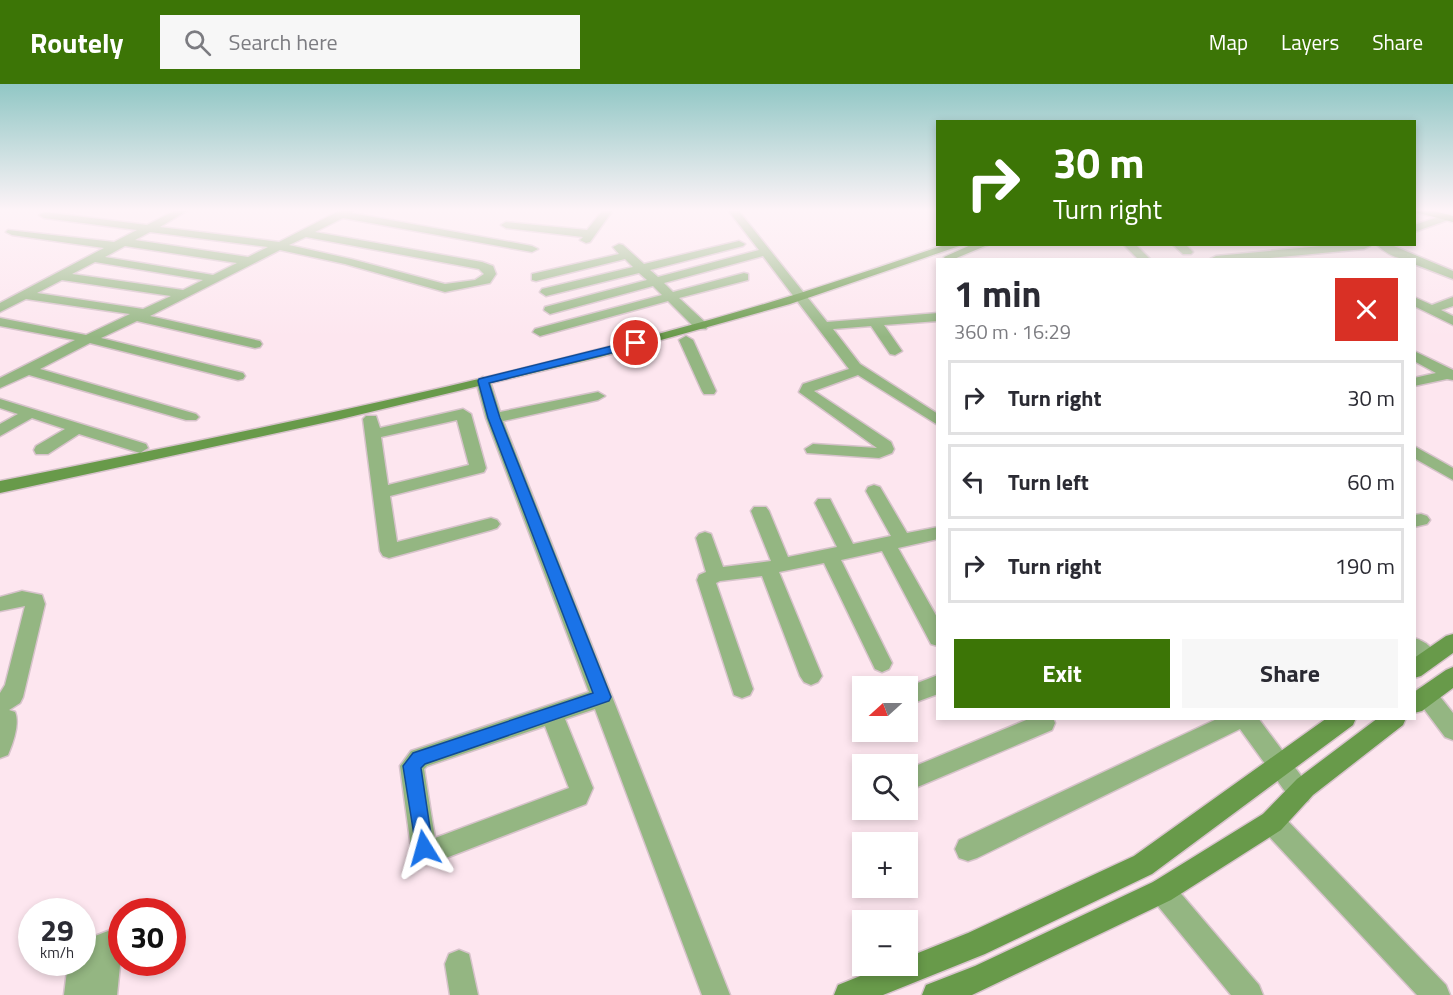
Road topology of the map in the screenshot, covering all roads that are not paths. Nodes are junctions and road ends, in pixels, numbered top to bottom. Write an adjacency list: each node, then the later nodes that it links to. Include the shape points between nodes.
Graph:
1 (766, 252): 36 (street)
2 (103, 253): 15 (street)
3 (184, 253): 19 (street)
4 (264, 253): 19 (street)
5 (310, 253): 6 (street, via 445,288 477,283 490,274 482,266)
6 (409, 253)
7 (618, 253): 27 (street)
8 (625, 253): 23 (street)
9 (704, 253): 23 (street)
10 (764, 253): 30 (street)
11 (937, 253): 36 (street)
12 (961, 253): 16 (street)
13 (1284, 253): 17 (street)
14 (1395, 253): 18 (street)
15 (93, 258): 26 (street); 29 (street)
16 (945, 258)
17 (1226, 258)
18 (1409, 258)
19 (249, 261): 29 (street)
20 (936, 261): 36 (street)
21 (1416, 261): 25 (street)
22 (1436, 266): 25 (street)
23 (641, 268): 30 (street); 32 (street)
24 (1416, 272): 31 (street)
25 (1453, 273)
26 (60, 276): 33 (street); 34 (street)
27 (536, 277)
28 (744, 277): 35 (street)
29 (216, 279): 33 (street)
30 (656, 282): 35 (street); 40 (street)
31 (1438, 283)
32 (546, 292)
33 (185, 294): 42 (street)
34 (24, 295): 39 (street); 42 (street)
35 (671, 297): 47 (street); 49 (street)
36 (804, 301): 47 (street); 48 (street); 51 (street)
37 (1453, 301): 41 (street)
38 (1416, 302): 41 (street)
39 (0, 308)
40 (550, 310)
41 (1431, 310): 44 (street)
42 (142, 315): 50 (street); 52 (street)
43 (936, 317): 46 (street)
44 (1453, 321)
45 (0, 322): 50 (street)
46 (875, 322): 48 (street); 53 (street)
47 (701, 326): 61 (street)
48 (823, 327): 56 (street)
49 (540, 332)
50 (88, 339): 55 (street); 58 (street)
51 (686, 340): 61 (street); 62 (street)
52 (255, 344)
53 (895, 351)
54 (1416, 356): 57 (street)
55 (27, 370): 60 (street); 66 (street)
56 (861, 370): 68 (street); 73 (street, via 808,387 806,393 886,449 879,453)
57 (1451, 375): 59 (street)
58 (238, 376)
59 (1416, 382)
60 (0, 384)
61 (485, 387): 67 (street); 69 (street); 77 (street)
62 (709, 391)
63 (598, 396): 67 (street)
64 (0, 403): 65 (street)
65 (30, 413): 70 (street); 71 (street)
66 (190, 417)
67 (494, 418): 100 (street)
68 (936, 420)
69 (372, 426): 79 (street); 79 (street, via 463,414 478,468); 80 (street)
70 (77, 428): 72 (street); 74 (street)
71 (0, 431)
72 (140, 448)
73 (813, 449)
74 (42, 450)
75 (1423, 462): 76 (street)
76 (1453, 475)
77 (0, 487)
78 (874, 491): 86 (street)
79 (381, 493): 83 (street, via 390,551)
80 (0, 500)
81 (824, 503): 87 (street)
82 (760, 511): 88 (street)
83 (491, 524)
84 (936, 533): 86 (street)
85 (705, 538): 89 (street)
86 (895, 542): 87 (street); 91 (street)
87 (839, 554): 88 (street); 94 (street)
88 (775, 566): 89 (street); 95 (street)
89 (716, 575): 98 (street, via 706,584)
90 (0, 604): 102 (street, via 22,598 34,600 35,604 16,685)
91 (936, 634)
92 (1453, 642): 93 (street)
93 (1419, 658)
94 (882, 663)
95 (811, 676)
96 (1453, 676): 101 (street)
97 (936, 685): 99 (street)
98 (742, 689)
99 (918, 692)
100 (603, 697): 103 (street); 123 (street)
101 (1420, 699): 109 (street)
102 (4, 712): 110 (street)
103 (552, 714): 103 (street, via 581,788 578,796 432,851 424,848 412,766 419,758)
104 (1240, 720): 115 (street)
105 (1246, 720): 111 (street)
106 (1342, 720): 111 (street)
107 (1392, 720): 113 (street)
108 (1044, 723): 112 (street)
109 (1453, 730)
110 (0, 748)
111 (1279, 764): 113 (street); 124 (street, via 1143,865 975,945)
112 (918, 776)
113 (1300, 793): 114 (street)
114 (1272, 822): 116 (street); 127 (street)
115 (968, 849)
116 (1162, 891): 125 (street); 126 (street)
117 (96, 949): 121 (street, via 108,945)
118 (459, 964): 122 (street)
119 (80, 976): 120 (street)
120 (78, 995)
121 (103, 995)
122 (464, 995)
123 (717, 995)
124 (848, 995)
125 (936, 995)
126 (1249, 995)
127 (1436, 995)

